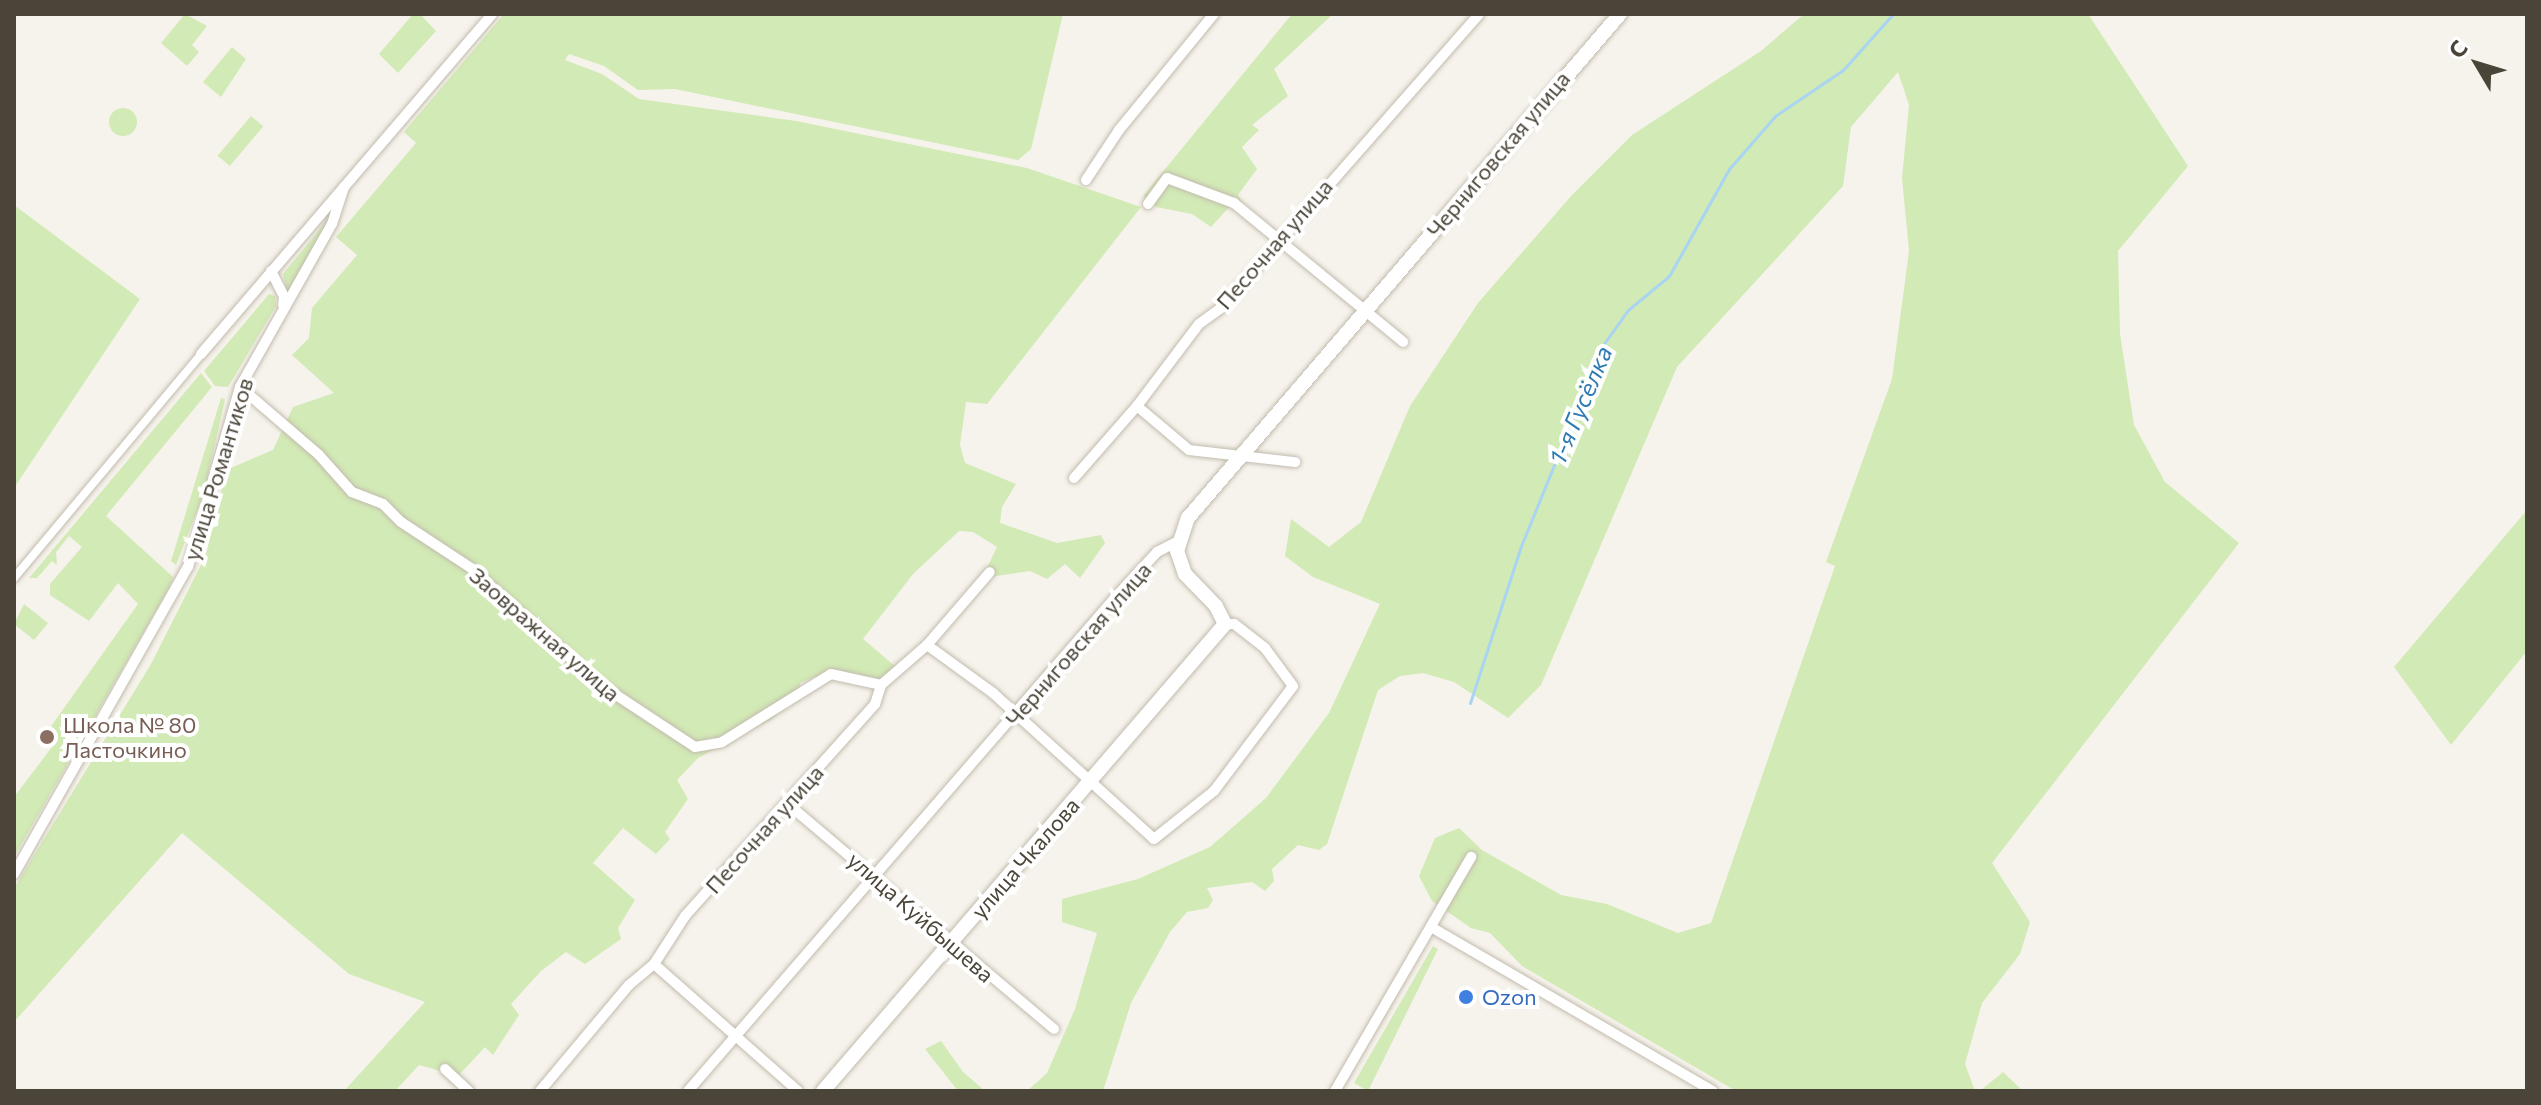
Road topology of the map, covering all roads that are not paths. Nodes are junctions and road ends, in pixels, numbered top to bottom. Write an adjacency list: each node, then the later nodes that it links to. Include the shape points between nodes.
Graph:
1 (492, 14): 6 (street, улица Романтиков)
2 (1214, 14): 5 (street, via 1119,130)
3 (1479, 14): 8 (street, Песочная улица)
4 (1620, 14): 10 (street, Черниговская улица)
5 (1086, 180)
6 (344, 187): 9 (street, улица Романтиков); 11 (street, улица Романтиков, via 332,224)
7 (1148, 204): 8 (street, via 1167,178 1234,203)
8 (1280, 239): 10 (street); 15 (street, Песочная улица, via 1221,308 1199,324)
9 (271, 271): 11 (street, via 284,297); 13 (street, улица Романтиков)
10 (1365, 310): 12 (street); 16 (street, Черниговская улица)
11 (282, 311): 14 (street, улица Романтиков)
12 (1403, 342)
13 (201, 354): 21 (street)
14 (240, 387): 24 (street, Заовражная улица, via 319,455 352,492 383,504 471,568 598,683 695,747 722,742 831,674); 29 (street, улица Романтиков, via 188,567)
15 (1137, 406): 16 (street, via 1189,450); 18 (street, Песочная улица)
16 (1236, 457): 17 (street); 19 (street, Черниговская улица, via 1188,518)
17 (1295, 462)
18 (1074, 478)
19 (1177, 542): 22 (street, via 1185,574 1216,606); 25 (street, Черниговская улица, via 1157,552)
20 (990, 572): 23 (street, Песочная улица)
21 (14, 578)
22 (1225, 624): 26 (street, улица Чкалова); 26 (street, via 1234,624 1265,648 1293,686 1214,791 1154,839)
23 (927, 645): 24 (street, Песочная улица); 25 (street)
24 (881, 685): 27 (street, Песочная улица, via 875,704)
25 (1017, 715): 26 (street); 30 (street, Черниговская улица)
26 (1090, 783): 32 (street, улица Чкалова)
27 (789, 805): 30 (street, улица Куйбышева); 33 (street, Песочная улица, via 685,916)
28 (1471, 857): 31 (street)
29 (14, 874)
30 (872, 874): 32 (street, улица Куйбышева); 35 (street, Черниговская улица)
31 (1431, 927): 42 (street); 43 (street)
32 (950, 945): 34 (street, улица Куйбышева); 41 (street, улица Чкалова)
33 (654, 964): 35 (street); 38 (street, Песочная улица, via 629,985)
34 (1054, 1029)
35 (735, 1035): 39 (street, Черниговская улица); 40 (street)
36 (445, 1069): 37 (street)
37 (469, 1091)
38 (540, 1091)
39 (688, 1091)
40 (798, 1091)
41 (823, 1091)
42 (1335, 1091)
43 (1713, 1091)

